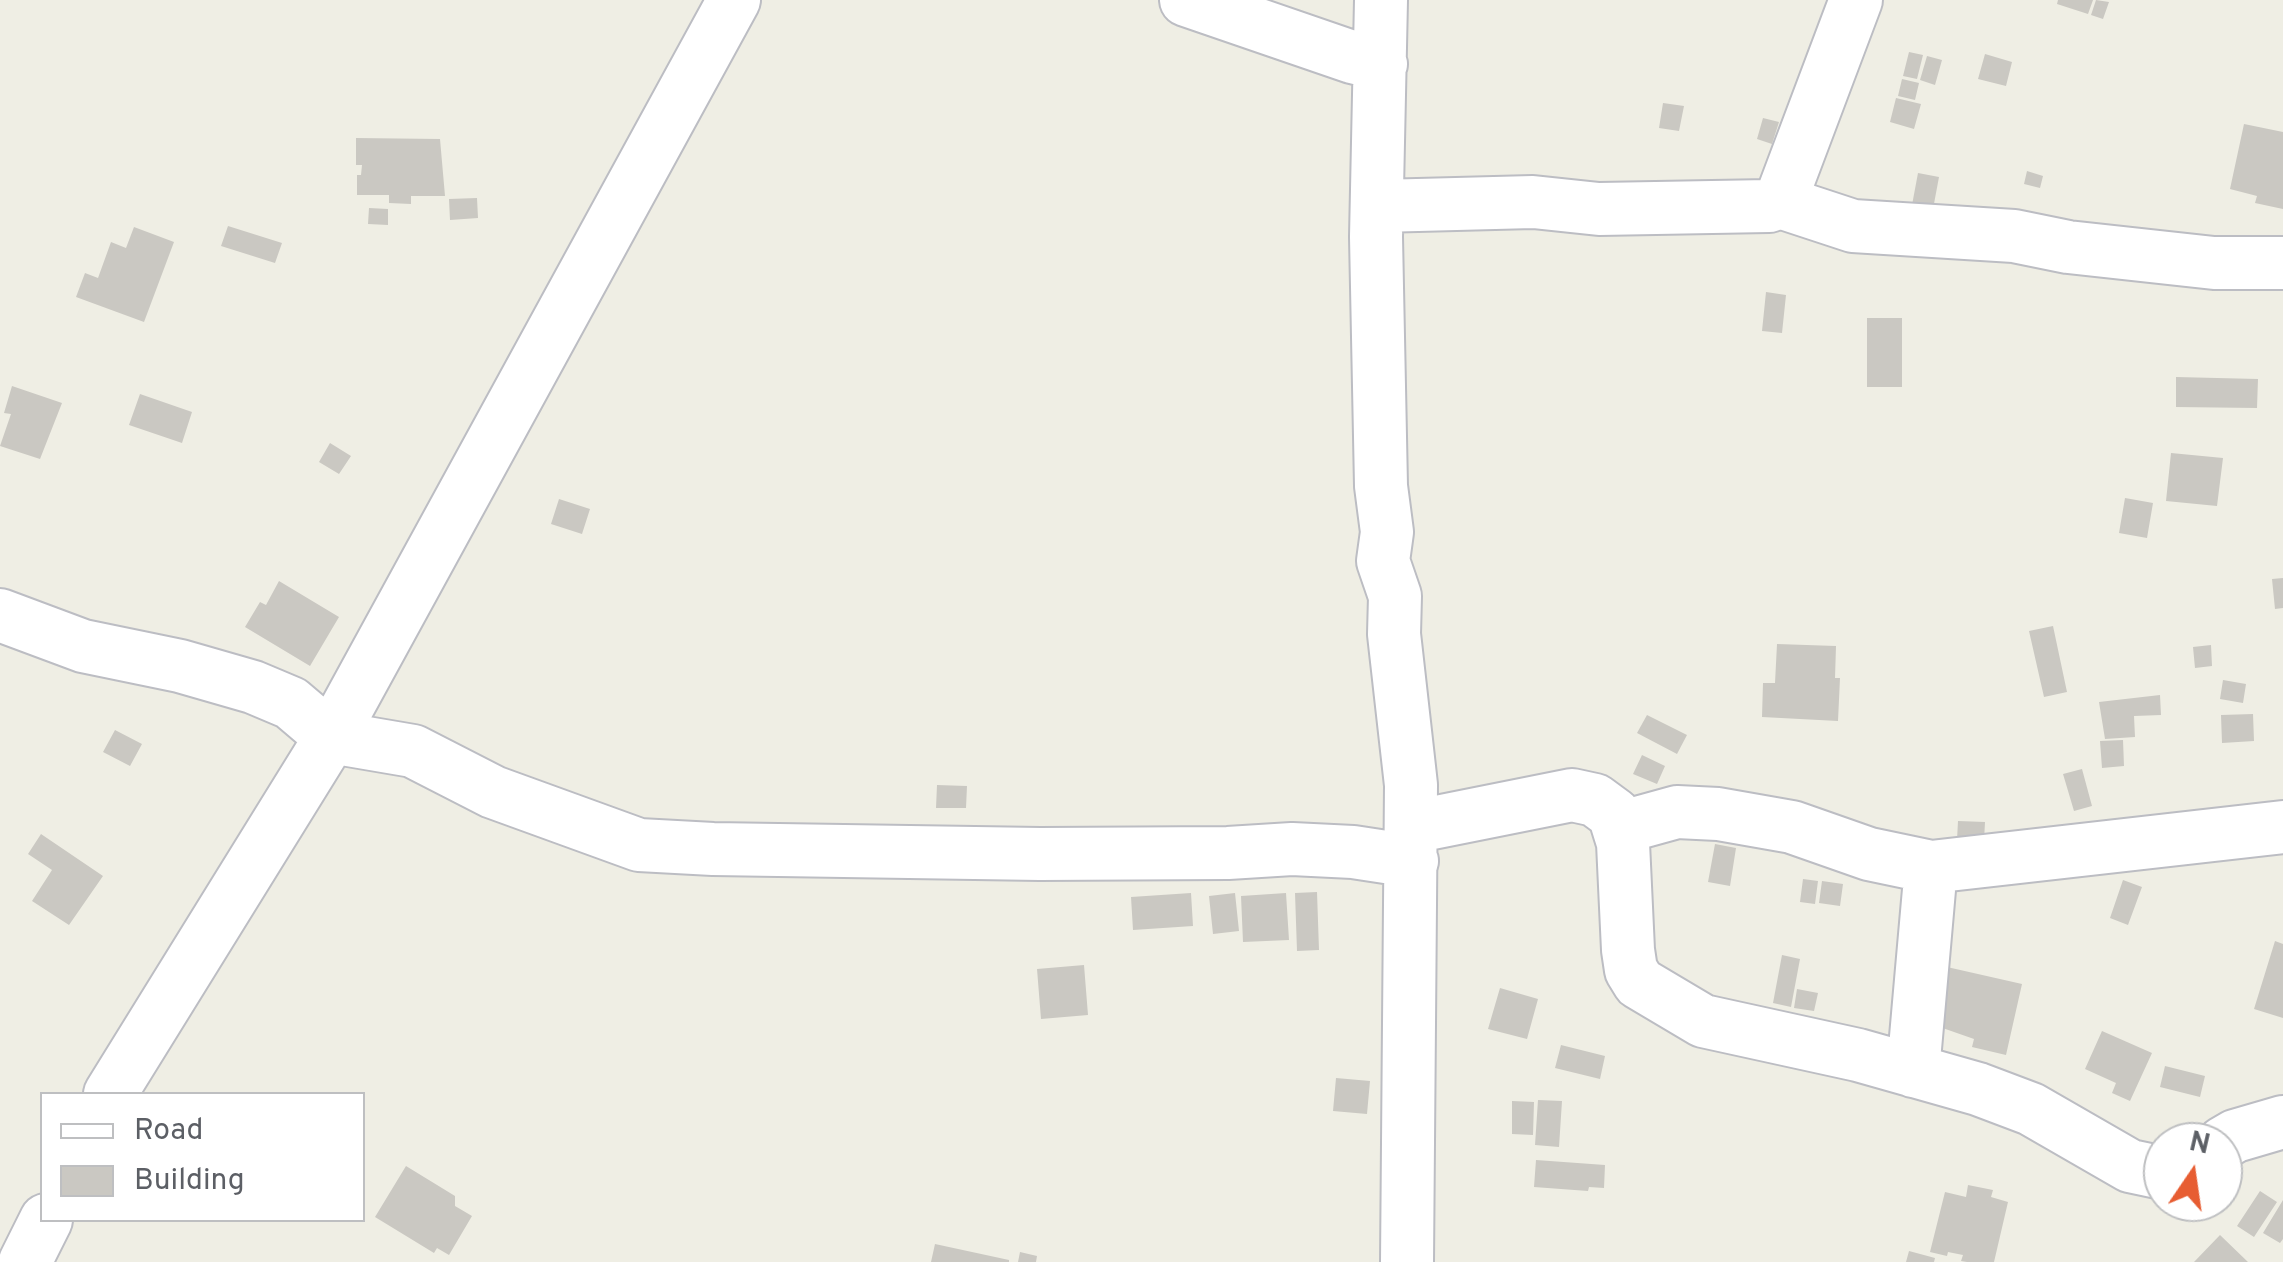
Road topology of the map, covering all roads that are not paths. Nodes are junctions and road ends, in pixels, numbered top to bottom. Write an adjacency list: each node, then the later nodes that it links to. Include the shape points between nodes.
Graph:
1 (734, 0): 10 (street)
2 (1186, 0): 5 (street)
3 (1381, 0): 5 (street)
4 (1856, 0): 6 (street)
5 (1380, 64): 7 (street)
6 (1780, 202): 7 (street); 8 (street, via 1853,226 2014,236 2214,263)
7 (1378, 206): 13 (street, via 1383,561 1395,596)
8 (2283, 263)
9 (0, 615): 10 (street, via 82,646 253,687 290,703)
10 (331, 737): 13 (street, via 413,751 493,792 639,845 1040,854 1353,852); 16 (street)
11 (2283, 827): 14 (street)
12 (1618, 828): 13 (street, via 1614,814 1595,800 1572,795); 14 (street, via 1678,812 1718,814 1792,827); 15 (street, via 1628,950 1639,983 1703,1021)
13 (1412, 844): 22 (street)
14 (1931, 867): 15 (street)
15 (1914, 1071): 19 (street, via 2031,1109)
16 (111, 1092)
17 (2283, 1122): 18 (street)
18 (2243, 1133)
19 (2143, 1169)
20 (45, 1222): 21 (street)
21 (25, 1262)
22 (1408, 1262)

